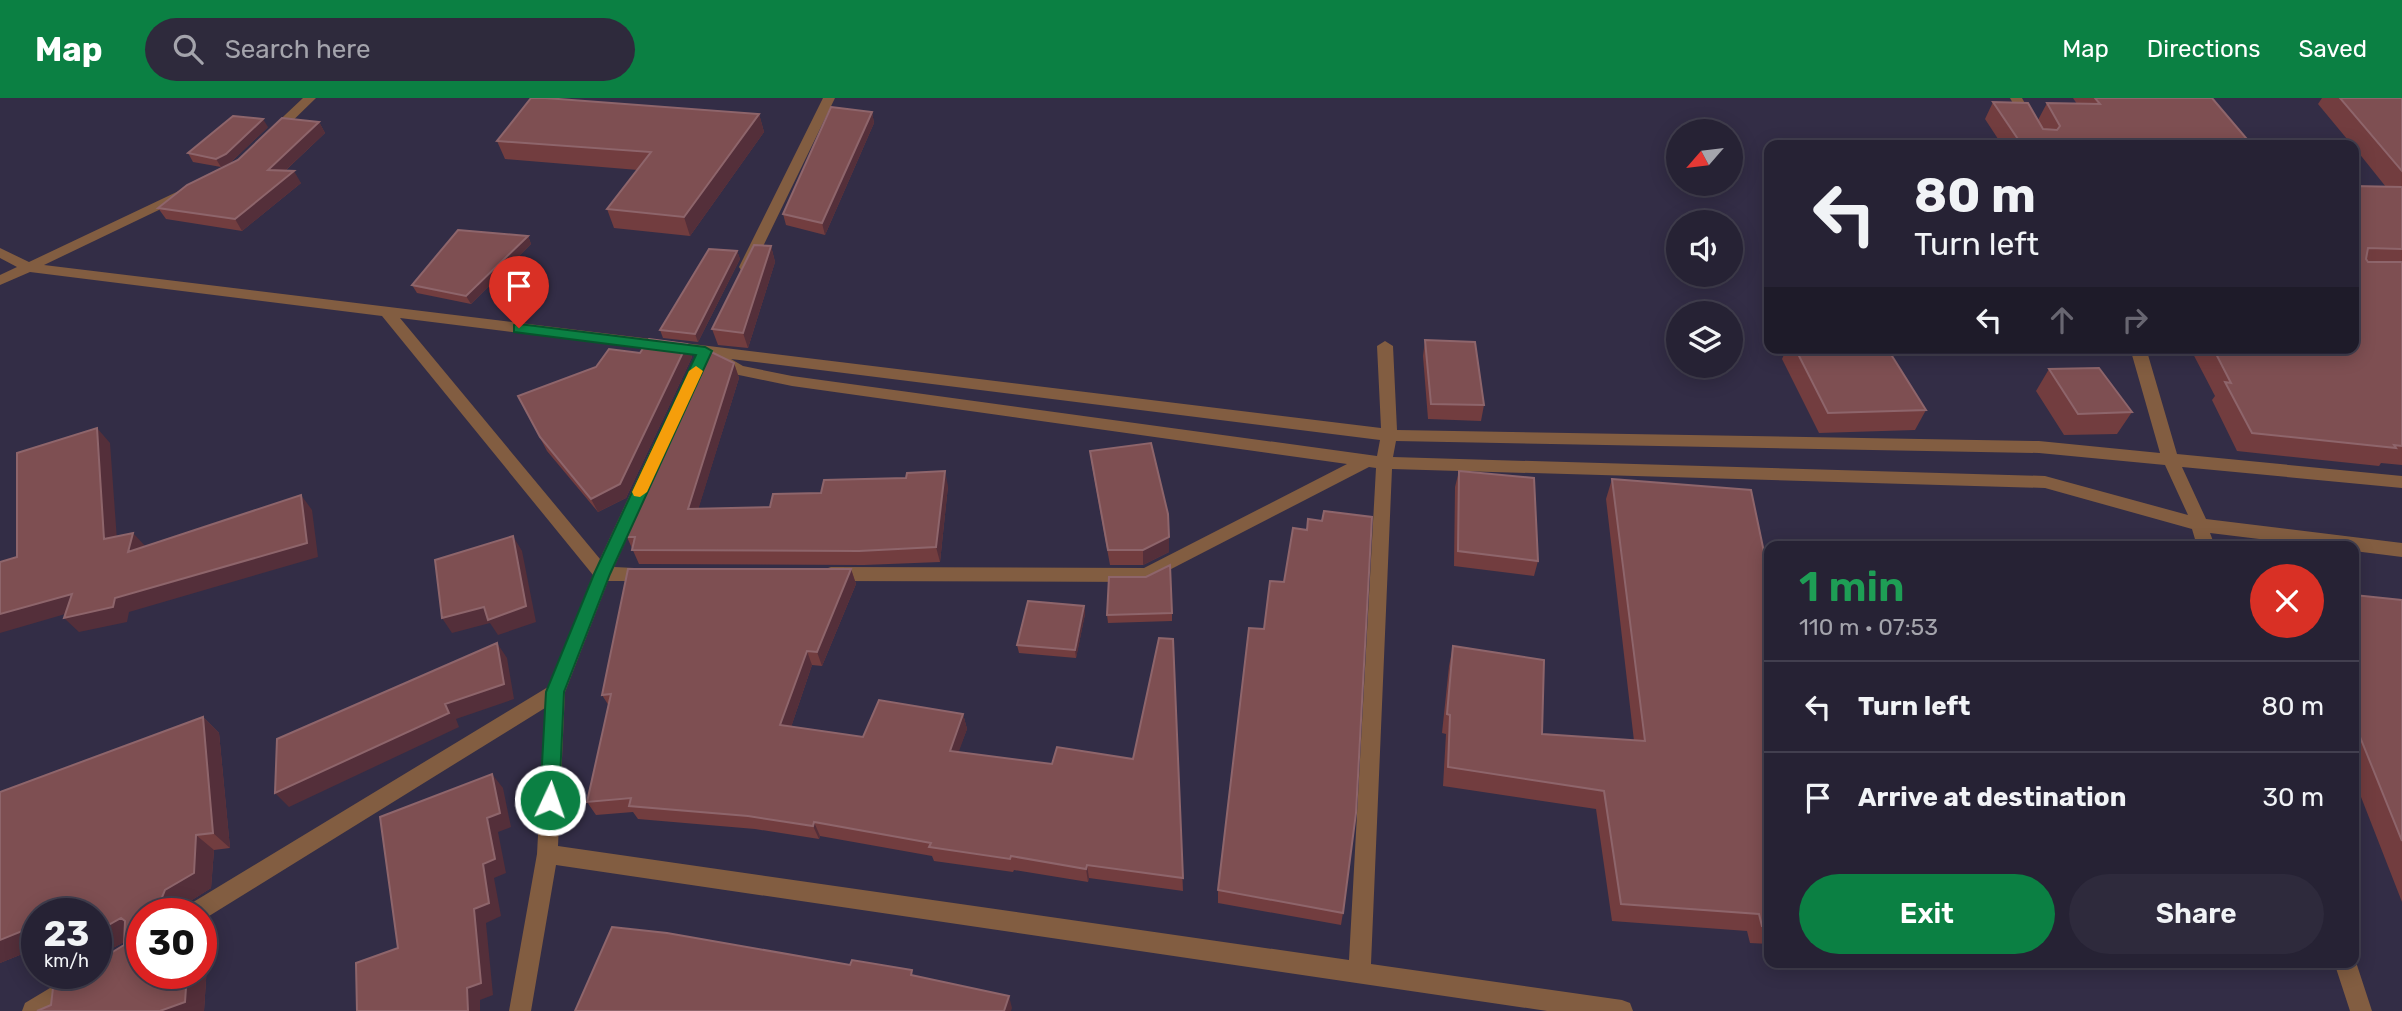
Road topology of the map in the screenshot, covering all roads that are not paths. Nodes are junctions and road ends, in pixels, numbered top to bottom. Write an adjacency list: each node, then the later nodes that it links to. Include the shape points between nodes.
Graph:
1 (310, 98): 5 (street)
2 (829, 98): 9 (street)
3 (2016, 98): 4 (street)
4 (2039, 140)
5 (265, 141)
6 (201, 185): 8 (street)
7 (0, 252): 8 (street)
8 (30, 268): 10 (street); 11 (street)
9 (740, 279)
10 (0, 281)
11 (387, 312): 13 (street); 25 (street)
12 (1385, 346): 16 (street)
13 (705, 351): 16 (street); 18 (street, via 739,370 792,381)
14 (2140, 354): 17 (street)
15 (670, 425): 25 (street)
16 (1389, 435): 17 (street, via 2039,447); 18 (street)
17 (2170, 459): 19 (street); 20 (street)
18 (1375, 462): 20 (street, via 2045,482); 27 (street, via 1146,575); 34 (street)
19 (2402, 482)
20 (2199, 525): 21 (street); 22 (street)
21 (2204, 541)
22 (2329, 541)
23 (2359, 545): 24 (street)
24 (2402, 550)
25 (602, 574): 26 (street); 28 (street)
26 (672, 574)
27 (811, 574)
28 (555, 692): 29 (street); 30 (street)
29 (547, 854): 34 (street); 37 (street)
30 (217, 899)
31 (119, 958): 32 (street)
32 (112, 963)
33 (2347, 968): 39 (street)
34 (1359, 973): 38 (street)
35 (69, 989): 36 (street)
36 (33, 1011)
37 (520, 1011)
38 (1622, 1011)
39 (2361, 1011)

